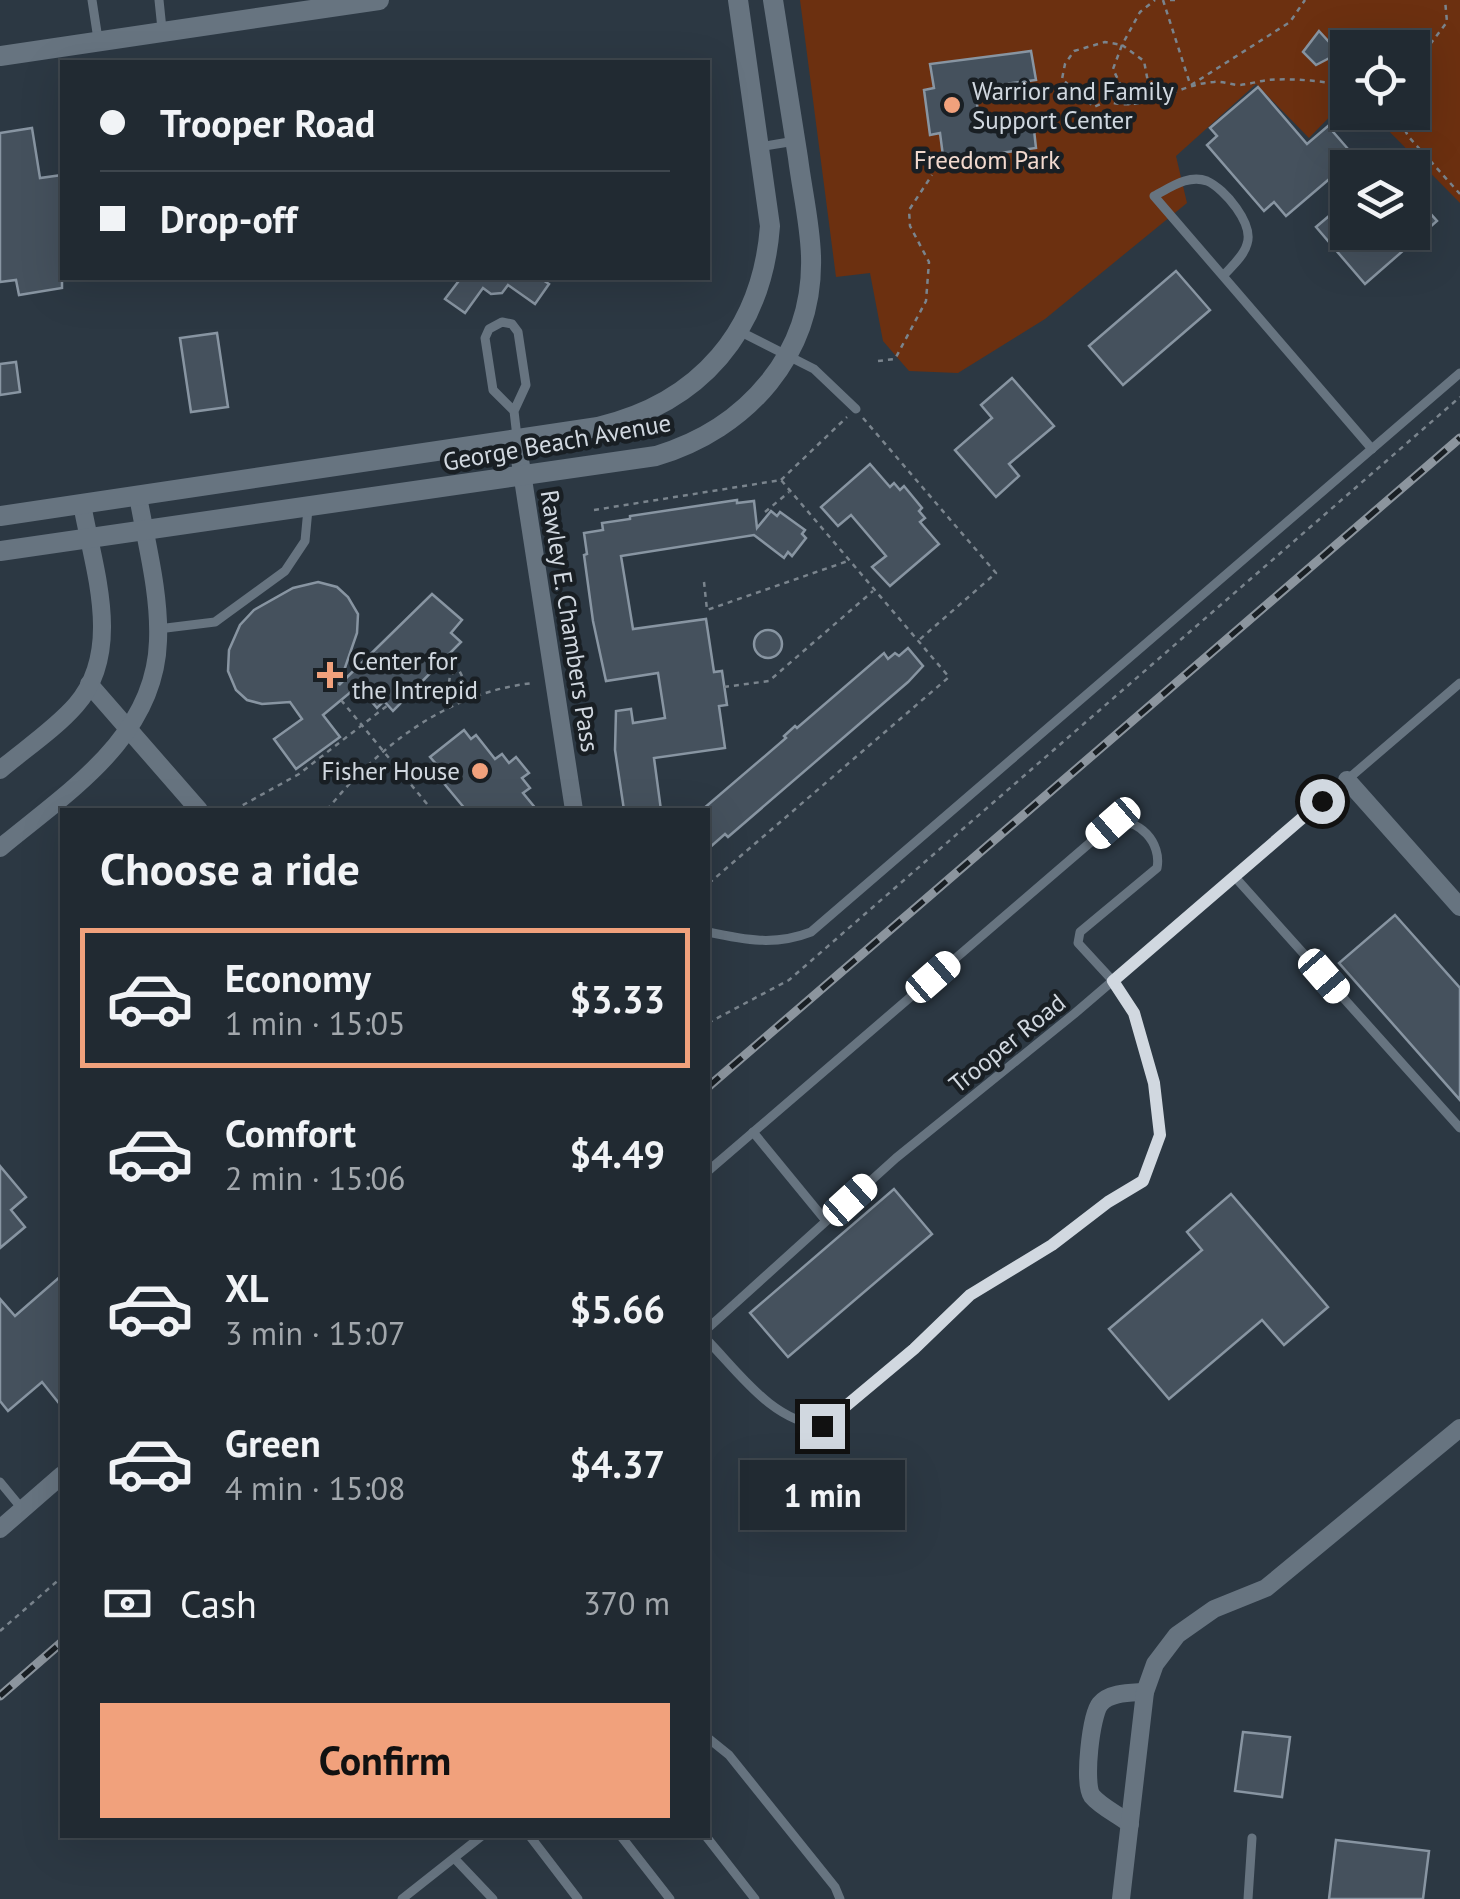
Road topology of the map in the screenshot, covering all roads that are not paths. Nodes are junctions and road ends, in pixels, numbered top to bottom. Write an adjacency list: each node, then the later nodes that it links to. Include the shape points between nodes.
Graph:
1 (92, 0): 9 (lane)
2 (159, 0): 8 (lane)
3 (379, 0): 8 (street)
4 (725, 0): 7 (street)
5 (738, 0): 7 (street, George Beach Avenue)
6 (773, 0): 11 (street, George Beach Avenue)
7 (742, 25): 12 (street, George Beach Avenue)
8 (162, 32): 9 (street)
9 (98, 42): 10 (street)
10 (0, 56)
11 (795, 141): 12 (lane); 15 (street, George Beach Avenue, via 811,258 808,300)
12 (759, 147): 14 (street, George Beach Avenue, via 768,248)
13 (1223, 276): 13 (lane, via 1188,235 1154,196 1185,180 1207,182 1240,211 1250,232 1247,248); 20 (lane)
14 (739, 331): 15 (lane); 19 (street, George Beach Avenue, via 696,381 660,406 598,428)
15 (788, 356): 17 (lane, via 814,369); 21 (street, George Beach Avenue, via 748,408 696,442 656,456)
16 (1460, 373): 20 (lane)
17 (856, 409)
18 (514, 412): 18 (lane, via 526,385 518,332 502,322 486,338 493,390); 19 (lane)
19 (517, 440): 21 (street, Rawley E. Chambers Pass); 22 (street, George Beach Avenue)
20 (1372, 448): 40 (lane, via 811,932 758,942)
21 (523, 476): 24 (street, George Beach Avenue); 36 (street, Rawley E. Chambers Pass)
22 (138, 496): 23 (street, George Beach Avenue); 26 (street)
23 (82, 504): 25 (street, George Beach Avenue); 27 (street)
24 (308, 506): 26 (street, George Beach Avenue); 29 (lane, via 305,541 285,571 215,622)
25 (0, 516)
26 (143, 528): 27 (street, George Beach Avenue); 29 (street)
27 (88, 538): 28 (street, George Beach Avenue); 31 (street, via 102,629)
28 (0, 550)
29 (158, 629): 32 (street, via 152,680)
30 (1460, 683): 34 (lane, Trooper Road)
31 (89, 684): 32 (street); 33 (street, via 77,704)
32 (129, 730): 35 (street); 37 (street, via 107,758)
33 (0, 770)
34 (1347, 780): 38 (lane, Trooper Road); 39 (street)
35 (196, 808)
36 (574, 808)
37 (0, 848)
38 (1234, 876): 41 (lane, Trooper Road); 42 (lane)
39 (1460, 907)
40 (710, 932)
41 (1113, 981): 43 (lane, via 1078,943 1080,932 1157,868 1154,844 1125,820 1113,823); 45 (lane, Trooper Road); 47 (lane, via 1134,1013 1154,1083 1160,1135 1143,1181 970,1295 822,1426 802,1424 761,1397)
42 (1460, 1128)
43 (753, 1132): 44 (lane); 45 (lane)
44 (710, 1169)
45 (826, 1222): 46 (lane, Trooper Road)
46 (710, 1326)
47 (710, 1342)
48 (1460, 1428): 53 (street, via 1266,1588 1214,1609 1178,1634 1154,1664)
49 (60, 1477): 51 (street)
50 (0, 1482): 51 (lane)
51 (23, 1510): 52 (street)
52 (0, 1529)
53 (1145, 1692): 55 (street); 55 (street, via 1100,1704 1087,1776 1092,1795)
54 (710, 1740): 67 (lane, via 729,1755)
55 (1130, 1824): 68 (street)
56 (480, 1838): 61 (lane)
57 (530, 1838): 64 (lane)
58 (622, 1838): 65 (lane)
59 (707, 1838): 66 (lane)
60 (1252, 1838): 69 (lane)
61 (455, 1859): 62 (lane); 63 (lane)
62 (402, 1899)
63 (493, 1899)
64 (578, 1899)
65 (670, 1899)
66 (755, 1899)
67 (840, 1899)
68 (1120, 1899)
69 (1248, 1899)

